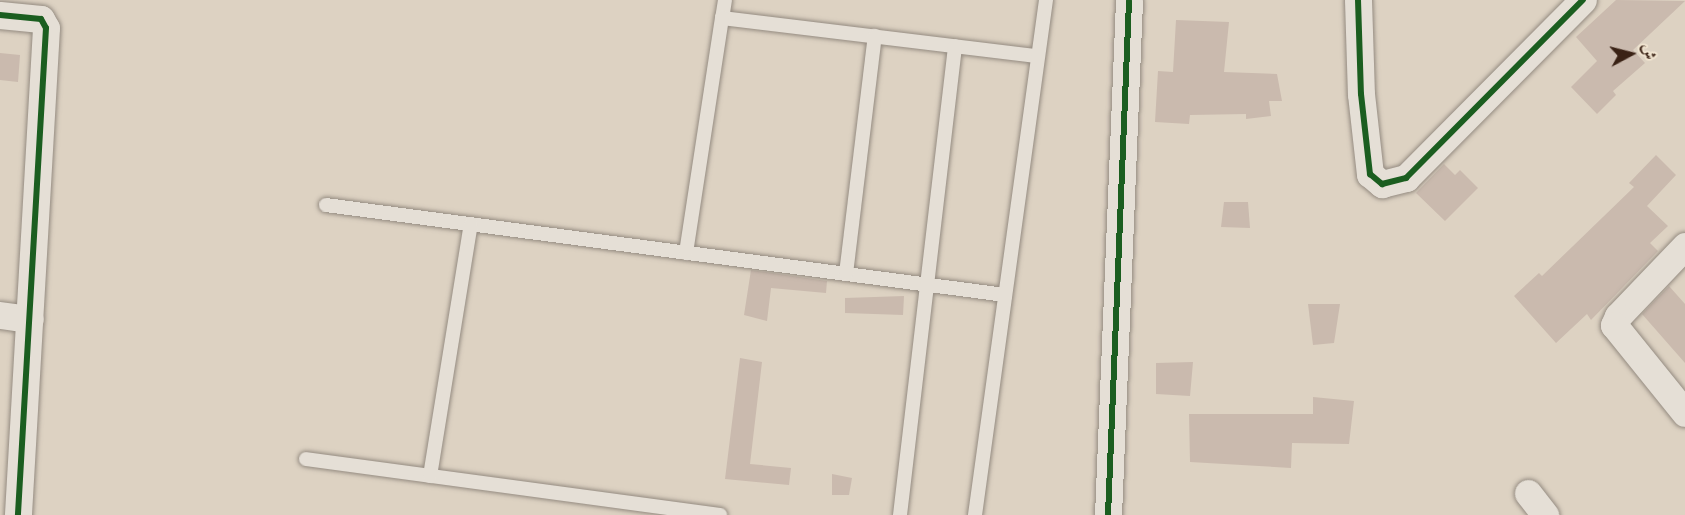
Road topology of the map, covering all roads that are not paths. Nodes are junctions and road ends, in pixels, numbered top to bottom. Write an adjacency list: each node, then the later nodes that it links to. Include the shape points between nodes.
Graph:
1 (725, 0): 7 (lane)
2 (1046, 0): 10 (lane)
3 (1129, 0): 29 (street)
4 (1358, 0): 5 (street, via 1361,94 1370,174 1382,184 1406,178)
5 (1583, 0)
6 (0, 15): 19 (street, via 41,19 46,28)
7 (723, 18): 8 (lane); 14 (lane)
8 (875, 36): 9 (lane); 15 (lane)
9 (955, 46): 10 (lane); 16 (lane)
10 (1037, 56): 17 (lane)
11 (326, 204): 12 (lane)
12 (471, 224): 14 (lane); 22 (lane)
13 (1685, 246): 20 (street, via 1618,315 1614,325)
14 (686, 253): 15 (lane)
15 (846, 274): 16 (lane)
16 (926, 285): 17 (lane); 27 (lane)
17 (1005, 295): 28 (lane)
18 (0, 315): 19 (street)
19 (30, 319): 25 (street)
20 (1685, 413)
21 (306, 459): 22 (lane)
22 (430, 476): 24 (lane)
23 (1528, 493): 30 (street)
24 (660, 511): 26 (lane)
25 (18, 515)
26 (720, 515)
27 (900, 515)
28 (975, 515)
29 (1108, 515)
30 (1545, 515)

